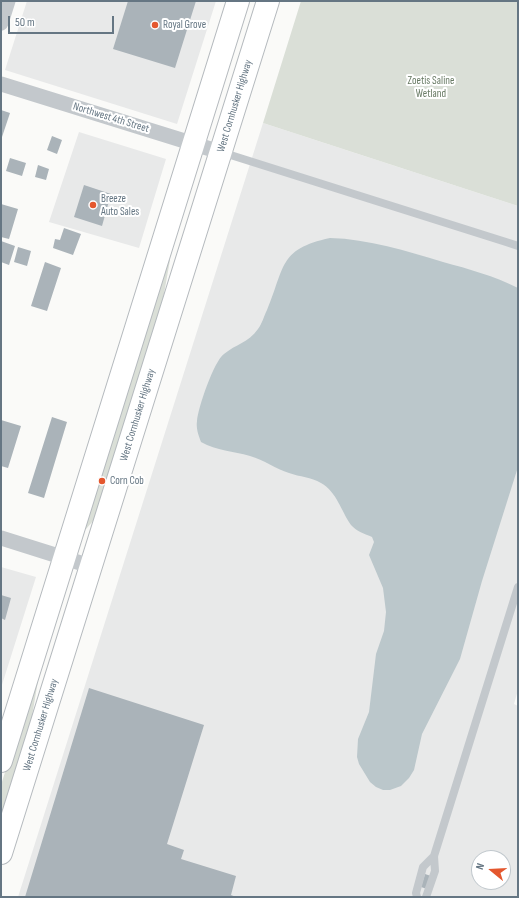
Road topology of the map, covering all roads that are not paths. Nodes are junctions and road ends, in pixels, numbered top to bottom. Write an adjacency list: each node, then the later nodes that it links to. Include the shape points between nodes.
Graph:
1 (8, 1): 4 (street)
2 (238, 1): 6 (main road)
3 (268, 1): 7 (main road, West Cornhusker Highway)
4 (1, 23)
5 (1, 84): 6 (street, Northwest 4th Street)
6 (194, 144): 7 (street, Northwest 4th Street); 10 (main road)
7 (220, 152): 8 (lane); 11 (main road, West Cornhusker Highway)
8 (518, 246)
9 (1, 538): 10 (street)
10 (65, 558): 11 (street); 13 (main road)
11 (90, 566): 14 (main road, West Cornhusker Highway)
12 (518, 587): 15 (lane)
13 (1, 761)
14 (1, 853)
15 (434, 856): 16 (lane, via 423,867); 17 (lane, via 435,871)
16 (417, 897)
17 (426, 897)

